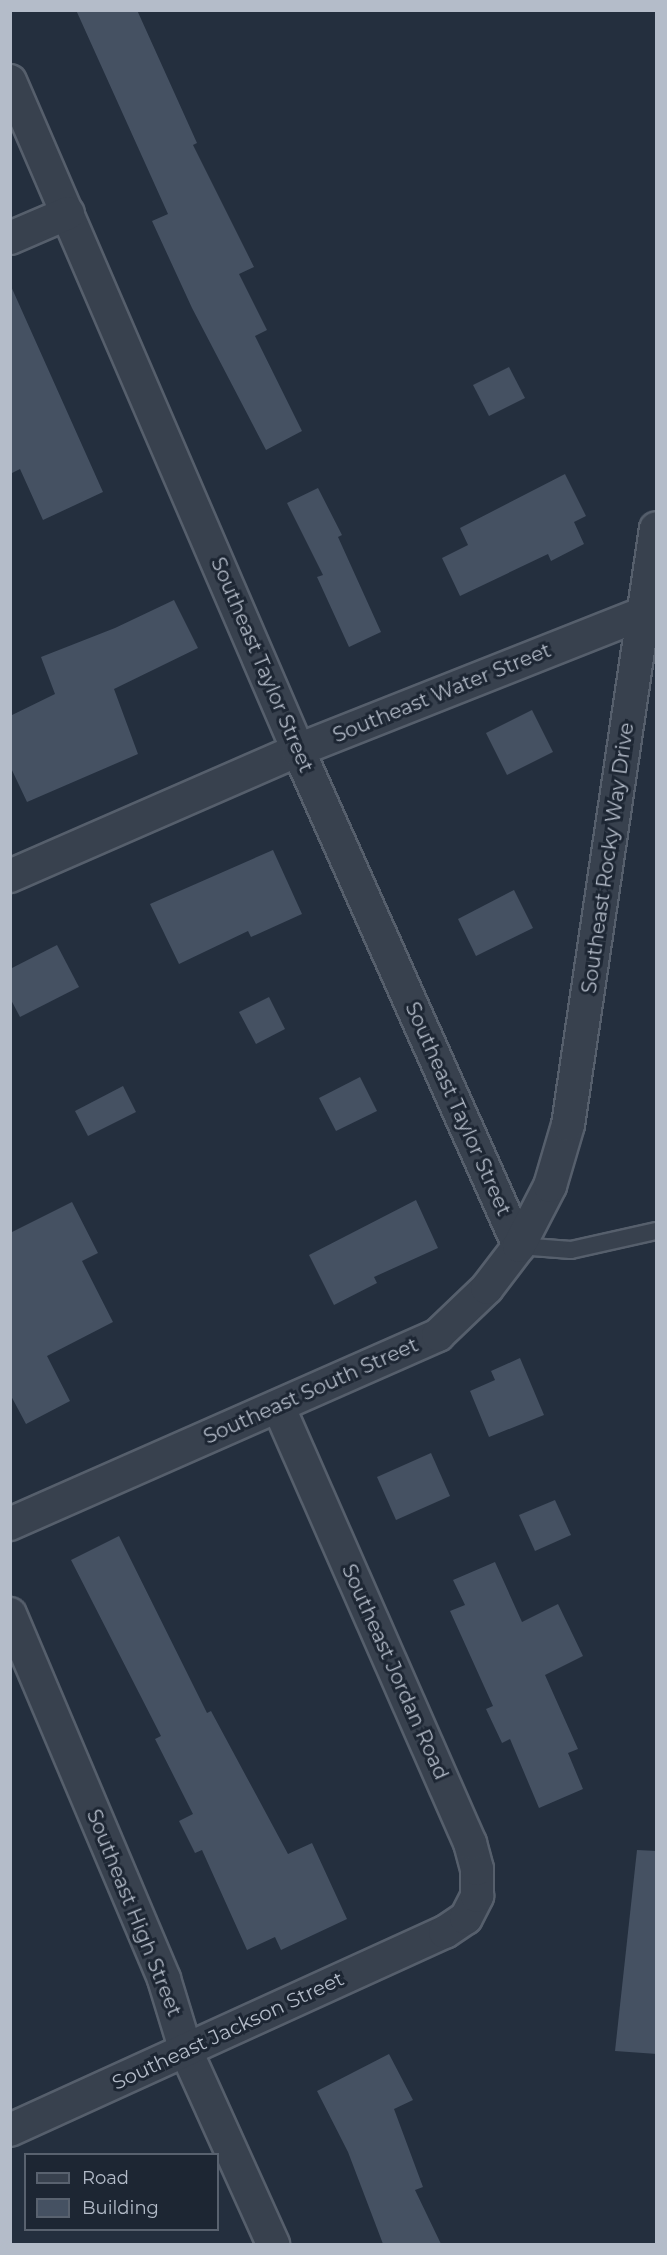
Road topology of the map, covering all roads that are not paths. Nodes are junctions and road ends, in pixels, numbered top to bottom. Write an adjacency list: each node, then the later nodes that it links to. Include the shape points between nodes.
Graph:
1 (10, 81): 2 (street, Southeast Taylor Street)
2 (68, 213): 3 (street); 6 (street, Southeast Taylor Street)
3 (10, 238)
4 (657, 528): 5 (street, Southeast Rocky Way Drive)
5 (644, 613): 6 (street, Southeast Water Street); 8 (street, Southeast Rocky Way Drive, via 568,1125)
6 (298, 750): 7 (street, Southeast Water Street); 10 (street, Southeast Taylor Street)
7 (10, 876)
8 (550, 1186): 10 (street, Southeast South Street)
9 (657, 1231): 10 (lane, via 571,1250)
10 (519, 1246): 11 (street, Southeast South Street, via 487,1288 438,1335)
11 (278, 1406): 12 (street, Southeast South Street); 14 (street, Southeast Jordan Road, via 470,1843 477,1869 477,1896 466,1918)
12 (10, 1524)
13 (10, 1614): 15 (street, Southeast High Street, via 164,1979)
14 (445, 1932): 15 (street, Southeast Jackson Street)
15 (186, 2051): 16 (street, Southeast Jackson Street); 17 (street, Southeast High Street)
16 (10, 2130)
17 (273, 2244)

